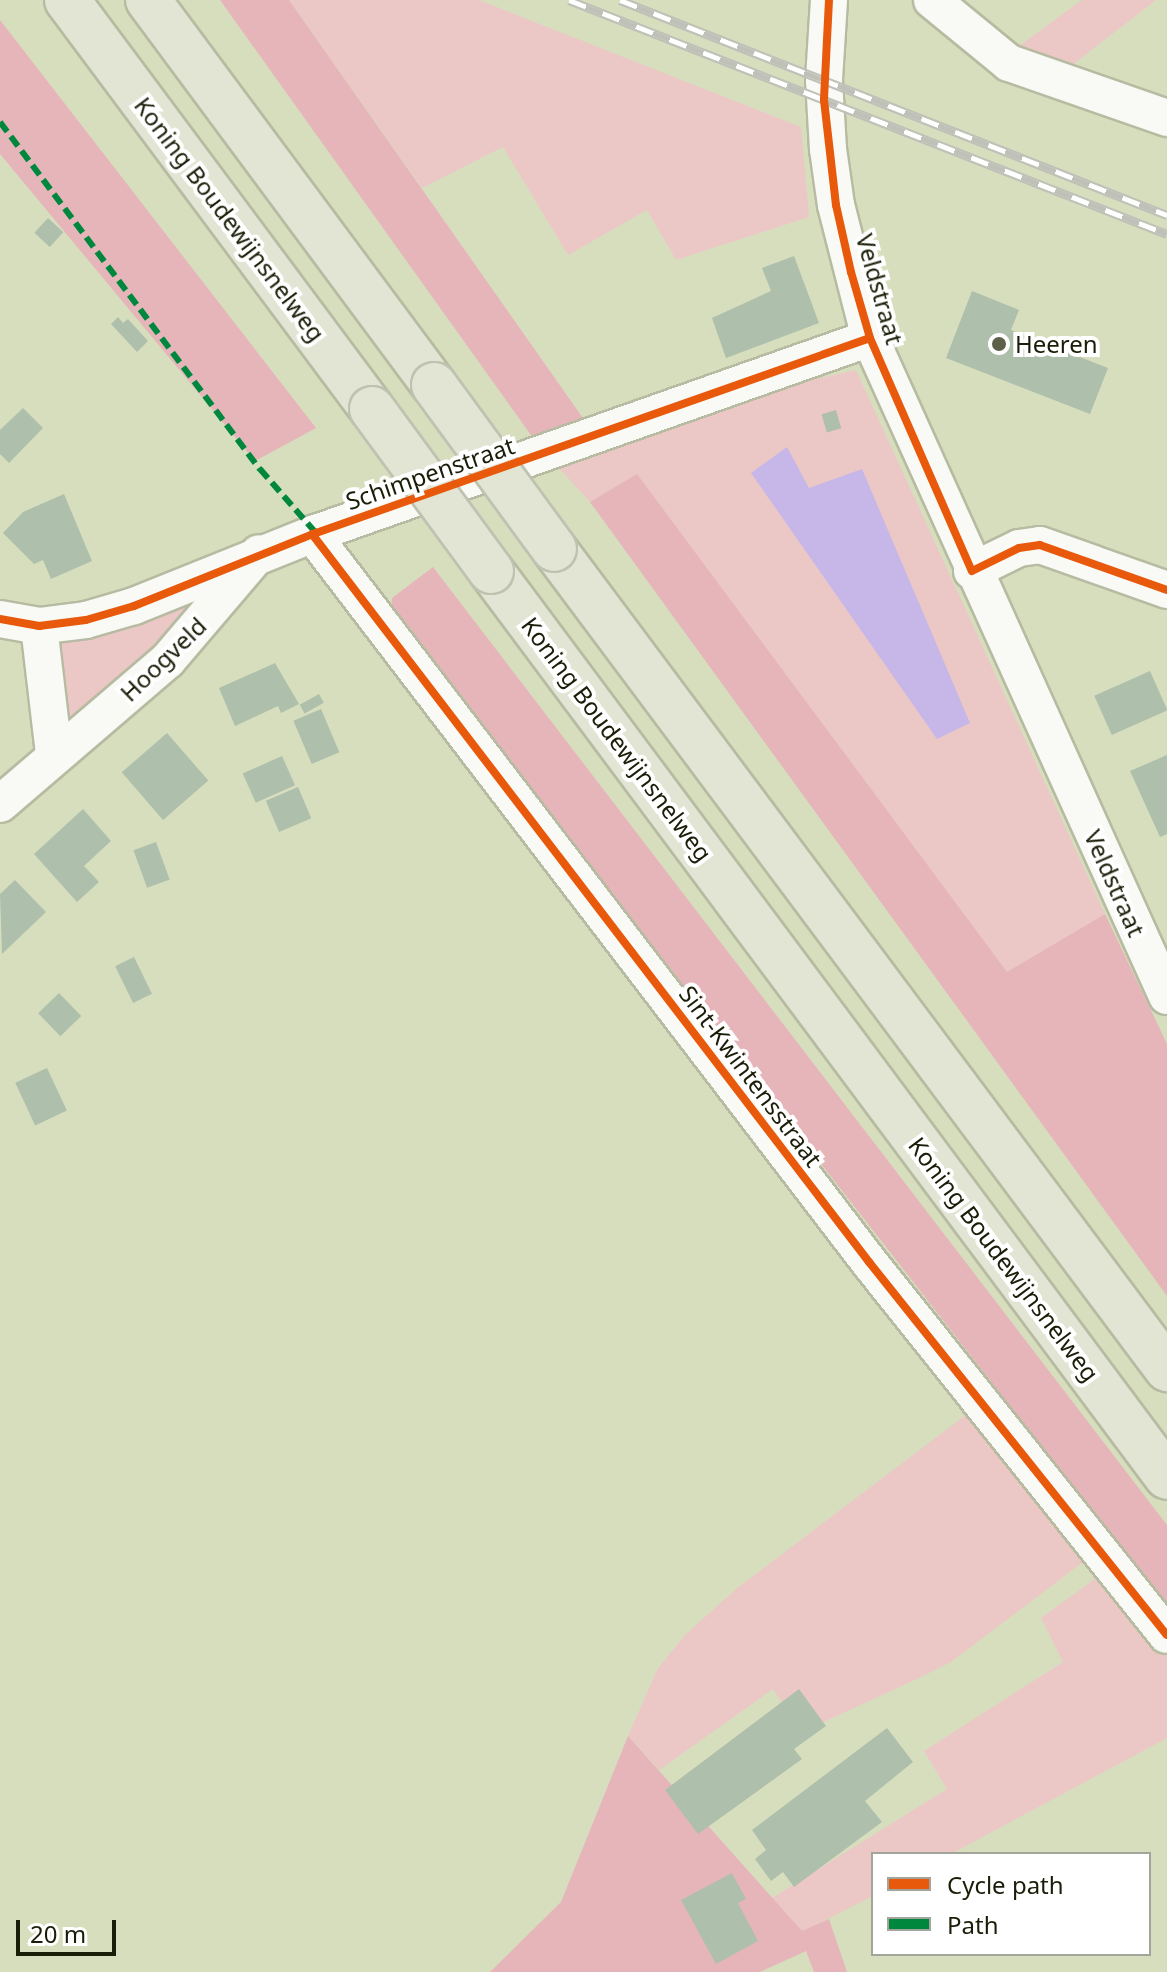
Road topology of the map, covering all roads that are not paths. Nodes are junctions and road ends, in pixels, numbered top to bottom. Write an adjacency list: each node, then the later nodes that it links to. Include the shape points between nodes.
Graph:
1 (67, 0): 17 (highway, Koning Boudewijnsnelweg, bridge)
2 (148, 0): 16 (highway, bridge)
3 (829, 0): 6 (street, Veldstraat, via 824,80 828,149 842,232)
4 (932, 0): 5 (street, via 1009,63)
5 (1167, 118)
6 (870, 338): 7 (street, Schimpenstraat); 9 (street, Veldstraat)
7 (312, 534): 8 (street, Schimpenstraat); 18 (street, Sint-Kwintensstraat, via 869,1262)
8 (259, 553): 12 (street, Schimpenstraat, via 134,606); 13 (street, Hoogveld, via 168,660)
9 (972, 571): 10 (street, via 1019,548 1040,545); 15 (street, Veldstraat)
10 (1167, 590)
11 (0, 619): 12 (street, Schimpenstraat)
12 (39, 626): 13 (street)
13 (54, 753): 14 (street, Hoogveld)
14 (0, 804)
15 (1167, 996)
16 (1167, 1369)
17 (1167, 1477)
18 (1167, 1635)

